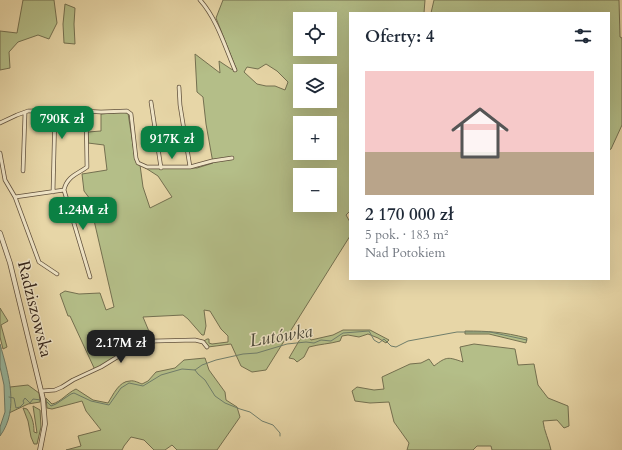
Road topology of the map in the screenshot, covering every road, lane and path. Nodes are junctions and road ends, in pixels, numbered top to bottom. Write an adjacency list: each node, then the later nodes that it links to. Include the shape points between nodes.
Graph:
1 (200, 0): 2 (street, via 217,28)
2 (235, 70)
3 (179, 87): 11 (street)
4 (151, 102): 12 (street)
5 (55, 111): 6 (street); 7 (street); 15 (street)
6 (86, 111): 12 (street, via 128,111 131,114 138,163); 14 (street, via 87,167 76,173)
7 (25, 112): 8 (street); 13 (street)
8 (0, 123)
9 (0, 153): 16 (street, via 5,180)
10 (232, 158): 11 (street)
11 (190, 167): 12 (street)
12 (161, 168)
13 (23, 171)
14 (64, 190): 15 (street); 19 (street)
15 (54, 192): 16 (street)
16 (15, 197): 18 (street, via 39,262)
17 (0, 233): 21 (street, Radziszowska, via 10,263)
18 (57, 274)
19 (90, 277)
20 (207, 347): 21 (street, via 203,342 195,340 155,341 127,352 62,387)
21 (42, 392): 22 (street, Radziszowska, via 45,424)
22 (40, 450)

